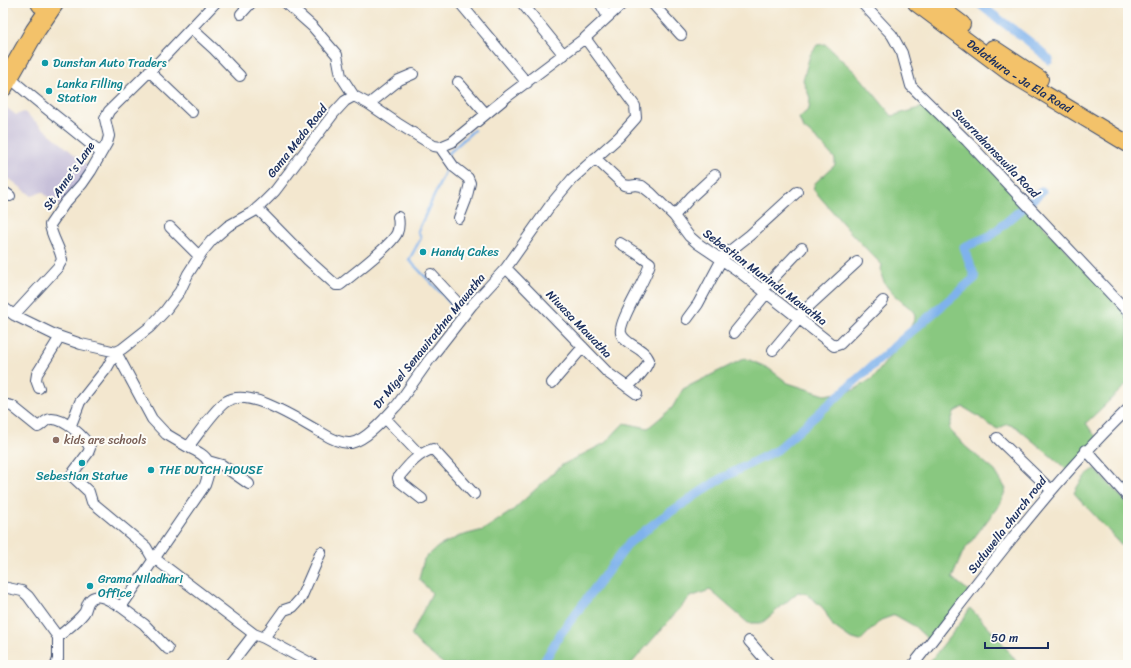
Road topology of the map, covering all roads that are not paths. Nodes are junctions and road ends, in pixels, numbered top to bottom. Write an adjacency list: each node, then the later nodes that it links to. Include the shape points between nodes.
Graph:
1 (215, 3): 15 (street, St Anne's Lane)
2 (251, 3): 13 (street)
3 (286, 3): 25 (street, via 313,27 337,55 341,76)
4 (460, 3): 24 (street)
5 (522, 3): 18 (street)
6 (600, 3): 14 (street)
7 (622, 3): 14 (street)
8 (652, 3): 16 (street)
9 (862, 3): 52 (street, Swarnahansawila Road, via 892,35 902,53 911,86 972,146)
10 (916, 3): 30 (main road, Delathura - Ja Ela Road, via 1010,73)
11 (934, 3): 29 (main road, Delathura - Ja Ela Road, via 988,45)
12 (43, 4): 21 (highway, via 35,31)
13 (241, 14)
14 (608, 17): 17 (street)
15 (191, 28): 19 (street, St Anne's Lane); 22 (street)
16 (681, 35)
17 (585, 38): 18 (street); 33 (street, Dr Migel Senawirathna Mawatha, via 635,106 636,118)
18 (564, 55): 24 (street)
19 (149, 70): 27 (street); 32 (street, St Anne's Lane, via 106,115 109,136 108,143)
20 (413, 74): 26 (street, via 399,80)
21 (5, 76): 32 (street)
22 (240, 76)
23 (458, 82): 28 (street)
24 (527, 83): 28 (street)
25 (354, 96): 26 (street); 36 (street, Gama Meda Road, via 345,101 334,113 275,191)
26 (369, 104): 31 (street, via 434,146)
27 (192, 112)
28 (486, 114): 31 (street, via 452,142)
29 (1128, 131)
30 (1128, 144)
31 (440, 147): 39 (street, via 454,167 468,178 470,183)
32 (101, 152): 53 (street, St Anne's Lane, via 91,171 50,225 51,233 61,252 62,260 58,268)
33 (595, 158): 37 (street, Sebestian Munindu Mawatha, via 624,185 642,186); 46 (street, Dr Migel Senawirathna Mawatha, via 572,179 552,203)
34 (715, 175): 37 (street)
35 (797, 192): 44 (street)
36 (257, 208): 38 (street, via 336,285 340,285 388,244 397,233); 43 (street, Gama Meda Road, via 228,226)
37 (674, 216): 44 (street, Sebestian Munindu Mawatha, via 689,236)
38 (398, 217)
39 (459, 218)
40 (170, 226): 43 (street)
41 (620, 243): 62 (street, via 650,263 621,327 623,337 647,355 649,360 646,368)
42 (802, 248): 48 (street)
43 (199, 256): 60 (street, Gama Meda Road, via 180,291 165,311 150,327)
44 (722, 259): 48 (street, Sebestian Munindu Mawatha); 55 (street)
45 (857, 262): 54 (street)
46 (506, 268): 51 (street, Dr Migel Senawirathna Mawatha); 58 (street, Niwasa Mawatha)
47 (431, 274): 51 (street)
48 (764, 292): 54 (street, Sebestian Munindu Mawatha); 56 (street)
49 (883, 301): 54 (street, Sebestian Munindu Mawatha, via 836,346)
50 (3, 307): 53 (street)
51 (466, 312): 67 (street, Dr Migel Senawirathna Mawatha)
52 (1128, 312)
53 (14, 315): 57 (street)
54 (798, 318): 59 (street)
55 (687, 319)
56 (734, 333)
57 (60, 337): 60 (street); 63 (street, via 37,374)
58 (583, 347): 61 (street); 62 (street, Niwasa Mawatha, via 608,373)
59 (773, 350)
60 (116, 352): 68 (street, via 107,368 80,402); 70 (street, via 152,419 166,434)
61 (552, 382)
62 (627, 387): 64 (street, Niwasa Mawatha)
63 (39, 388)
64 (637, 394)
65 (3, 407): 68 (street, via 12,406 38,427 49,419)
66 (1128, 409): 71 (street, Suduwella church road)
67 (385, 418): 70 (street, Dr Migel Senawirathna Mawatha, via 361,439 344,443 255,399 233,398 219,407); 72 (street)
68 (71, 426): 80 (street, via 90,448 72,474 73,478 89,492 94,504 146,547)
69 (997, 438): 75 (street)
70 (188, 447): 73 (street)
71 (1086, 450): 75 (street, Suduwella church road); 77 (street)
72 (420, 455): 76 (street, via 432,449); 78 (street, via 398,478)
73 (208, 461): 74 (street, via 222,464); 80 (street, via 210,471 205,485)
74 (249, 484)
75 (1051, 490): 93 (street, Suduwella church road)
76 (474, 494)
77 (1128, 497)
78 (422, 499)
79 (321, 552): 85 (street, via 301,598 294,607 284,610)
80 (154, 558): 82 (street); 83 (street)
81 (3, 587): 84 (street, via 22,590)
82 (121, 607): 84 (street, via 103,597 95,597 88,602 86,610 79,618); 87 (street, via 144,624)
83 (254, 634): 85 (street); 90 (street)
84 (58, 637): 89 (street)
85 (264, 638): 88 (street)
86 (749, 641): 92 (street)
87 (168, 649)
88 (302, 662): 91 (street)
89 (56, 665)
90 (230, 665)
91 (314, 665)
92 (770, 665)
93 (913, 665)

